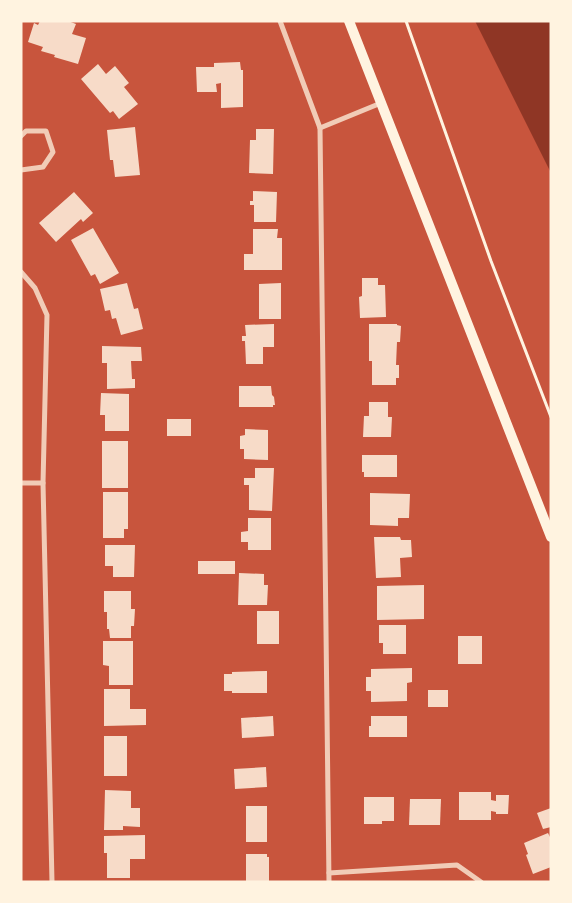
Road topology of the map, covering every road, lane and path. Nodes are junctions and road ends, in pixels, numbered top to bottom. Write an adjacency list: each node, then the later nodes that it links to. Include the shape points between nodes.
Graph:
1 (280, 21): 5 (street)
2 (349, 21): 4 (main road)
3 (406, 21): 9 (path, via 491,261)
4 (381, 102): 5 (street); 12 (main road)
5 (320, 128): 13 (street)
6 (21, 136): 7 (street, via 26,131 46,132 53,152 43,167)
7 (21, 170)
8 (21, 272): 11 (street, via 35,288 47,315)
9 (551, 417)
10 (21, 483): 11 (street)
11 (43, 483): 14 (street)
12 (551, 537)
13 (330, 874): 15 (street); 16 (street, via 457,865)
14 (52, 882)
15 (330, 882)
16 (481, 882)

